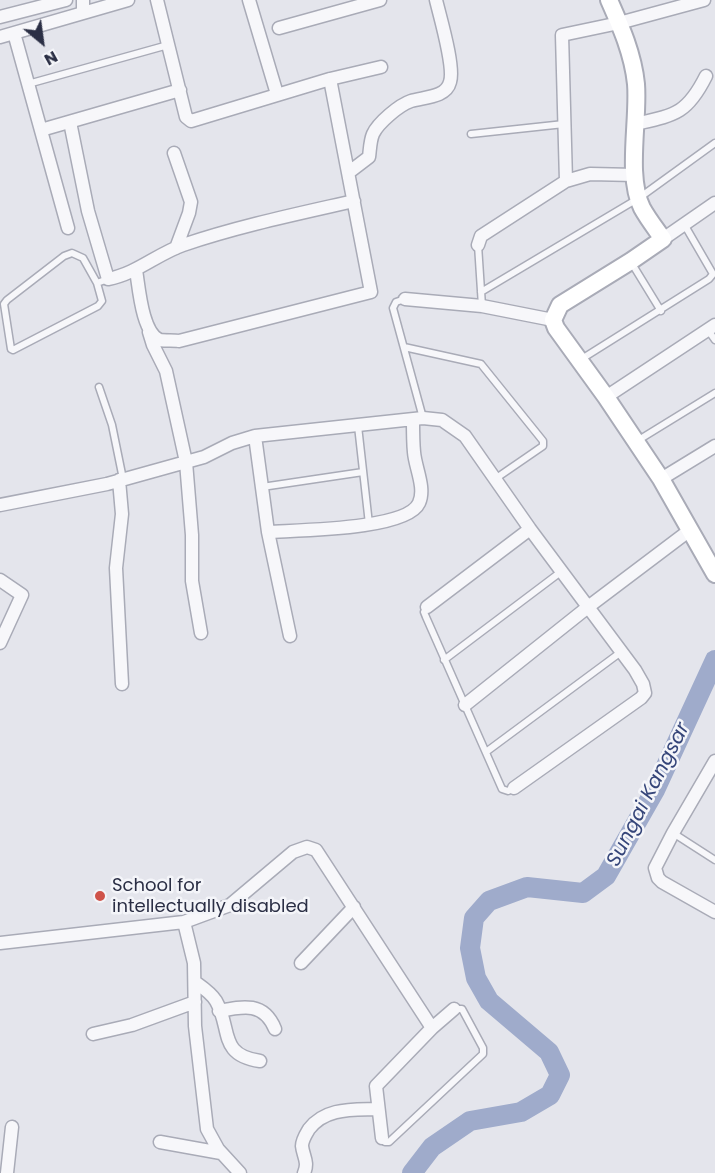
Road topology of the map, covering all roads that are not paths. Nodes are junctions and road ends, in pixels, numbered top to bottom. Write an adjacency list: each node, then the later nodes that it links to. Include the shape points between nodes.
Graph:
1 (66, 0): 10 (street)
2 (83, 0): 11 (street)
3 (128, 0): 11 (street)
4 (157, 0): 17 (street)
5 (249, 0): 23 (street)
6 (380, 0): 14 (street)
7 (436, 0): 31 (street, via 450,84 440,94 409,102 390,114 373,134 369,157)
8 (609, 0): 13 (street)
9 (704, 0): 13 (street)
10 (31, 4): 12 (street)
11 (83, 13): 15 (street)
12 (0, 17)
13 (619, 23): 25 (street, via 562,34); 26 (street, via 628,42 636,84)
14 (279, 28)
15 (14, 33): 16 (street); 21 (street)
16 (0, 37)
17 (169, 45): 21 (lane); 22 (street)
18 (381, 67): 20 (street)
19 (711, 75): 26 (street, via 686,106 670,116)
20 (330, 79): 23 (street); 31 (street)
21 (28, 84): 27 (street)
22 (180, 90): 23 (street, via 186,117 191,121); 24 (street)
23 (278, 94)
24 (70, 122): 27 (street); 44 (street)
25 (564, 124): 28 (lane); 33 (street)
26 (636, 124): 32 (street)
27 (40, 130): 38 (street)
28 (471, 134)
29 (715, 143): 34 (lane)
30 (174, 153): 41 (street, via 190,201)
31 (348, 173): 35 (street)
32 (635, 176): 33 (street, via 590,174); 34 (street)
33 (566, 181): 40 (street, via 481,236)
34 (639, 198): 39 (street); 45 (lane)
35 (354, 201): 41 (street, via 266,221); 50 (street, via 371,292 179,341 160,339)
36 (715, 204): 37 (street)
37 (684, 224): 39 (street); 48 (lane, via 713,274 703,285)
38 (68, 228)
39 (663, 239): 42 (street)
40 (478, 245): 45 (lane)
41 (176, 248): 43 (street)
42 (631, 261): 48 (lane); 49 (street, via 560,305)
43 (136, 270): 44 (street); 50 (street)
44 (103, 281): 44 (lane, via 98,306 11,350 4,309 7,300 64,256 72,253 83,258)
45 (481, 292): 47 (lane)
46 (405, 299): 47 (street); 52 (lane, via 393,308)
47 (482, 306): 49 (street)
48 (661, 311): 53 (lane)
49 (553, 320): 53 (street)
50 (149, 332): 62 (street, via 166,371)
51 (713, 332): 56 (street)
52 (404, 346): 57 (lane); 64 (lane, via 481,364 543,441 543,446)
53 (580, 360): 56 (street)
54 (99, 387): 66 (lane, via 112,425)
55 (715, 393): 60 (lane)
56 (606, 397): 60 (street)
57 (418, 419): 58 (street); 64 (street, via 442,420 465,436); 69 (street, via 414,453 421,489 419,503 406,515)
58 (358, 426): 59 (street); 63 (lane)
59 (255, 436): 62 (street); 67 (street)
60 (636, 442): 65 (street)
61 (715, 446): 65 (street)
62 (186, 462): 66 (street); 78 (street, via 192,581)
63 (363, 472): 67 (lane); 69 (lane)
64 (495, 479): 70 (street)
65 (661, 479): 71 (street)
66 (121, 480): 68 (street); 83 (street, via 116,568)
67 (262, 487): 72 (street)
68 (0, 505)
69 (369, 524): 72 (street)
70 (530, 529): 73 (street); 76 (street)
71 (690, 530): 74 (street); 77 (street)
72 (268, 532): 79 (street)
73 (562, 571): 77 (street); 82 (lane)
74 (715, 574)
75 (0, 580): 80 (street, via 22,595)
76 (427, 607): 82 (lane, via 424,612)
77 (588, 607): 81 (street); 84 (street)
78 (201, 633)
79 (290, 636)
80 (0, 643)
81 (621, 652): 85 (lane); 87 (street, via 645,693)
82 (444, 660): 84 (lane)
83 (123, 684)
84 (465, 705): 85 (lane)
85 (486, 752): 87 (lane, via 502,790)
86 (714, 764): 88 (street)
87 (514, 788)
88 (673, 833): 89 (lane); 91 (street, via 656,863 658,878)
89 (714, 859)
90 (354, 907): 92 (street, via 316,850 307,847 293,852 230,905); 94 (street); 99 (street)
91 (715, 912)
92 (184, 922): 93 (street); 95 (street, via 195,963)
93 (0, 943)
94 (301, 963)
95 (195, 982): 96 (street); 98 (street, via 216,1002)
96 (195, 1002): 101 (street); 107 (street, via 207,1129)
97 (454, 1009): 99 (street); 105 (lane, via 462,1009 483,1054 389,1142)
98 (219, 1011): 100 (street, via 246,1006 265,1012); 102 (street, via 234,1051)
99 (432, 1028): 103 (street, via 377,1084)
100 (275, 1029)
101 (93, 1035)
102 (260, 1061)
103 (378, 1109): 105 (street); 110 (street, via 329,1113 315,1122 302,1145)
104 (12, 1127): 108 (street)
105 (382, 1138)
106 (160, 1142): 107 (street)
107 (221, 1153): 109 (street)
108 (7, 1173)
109 (240, 1173)
110 (304, 1173)

